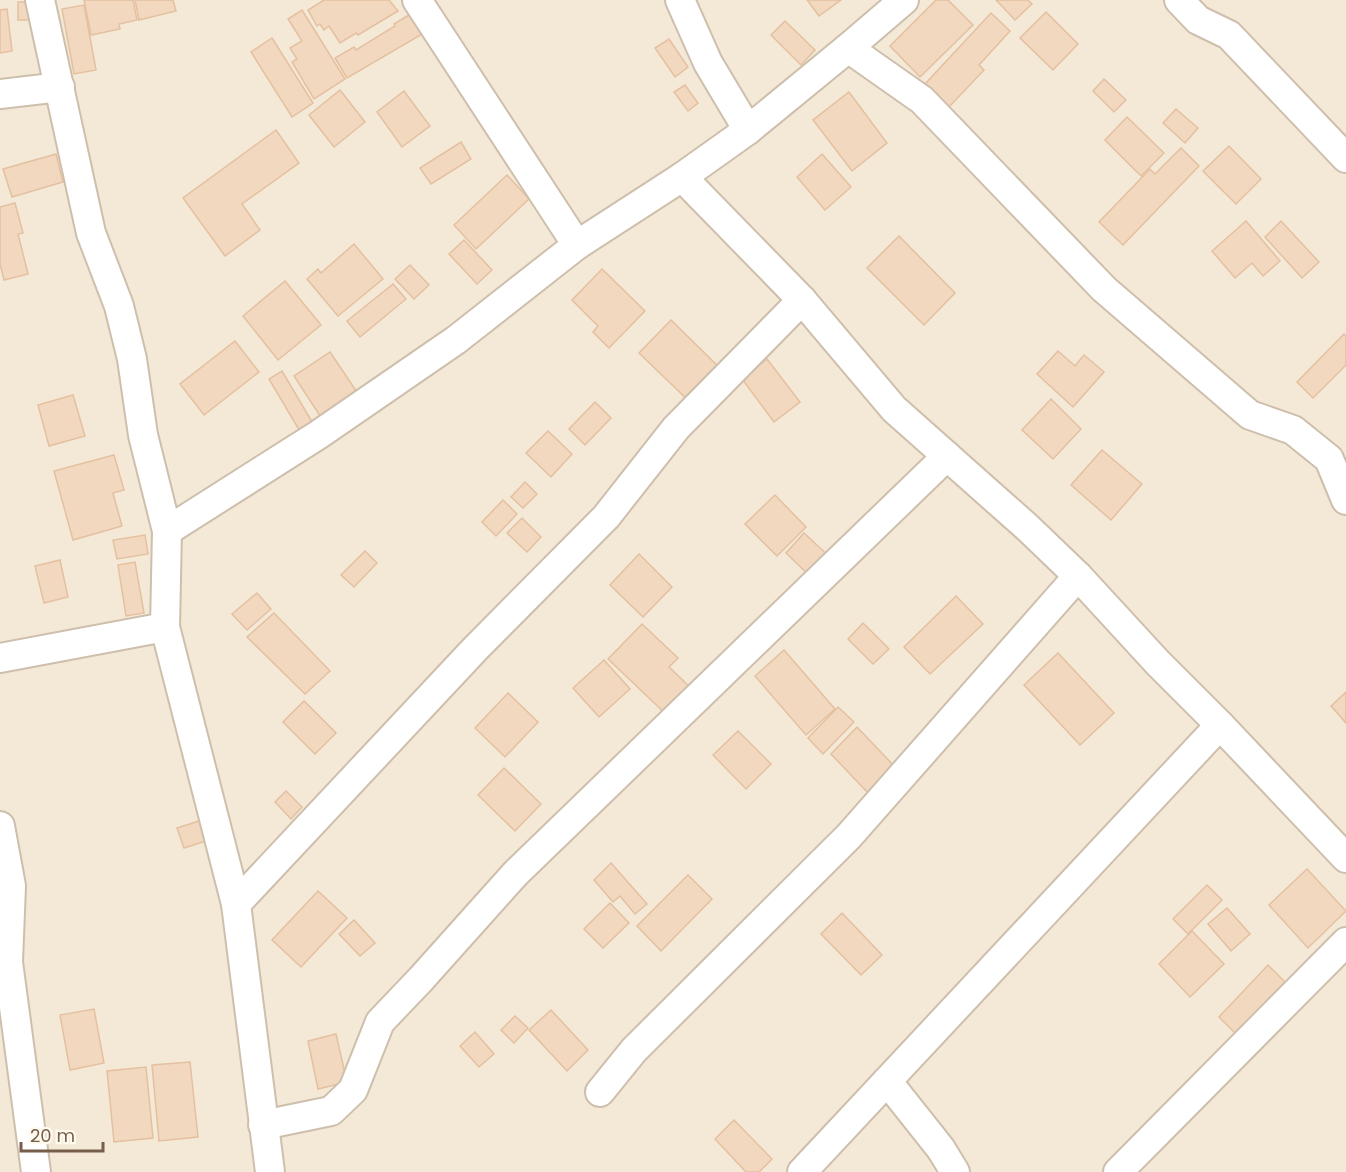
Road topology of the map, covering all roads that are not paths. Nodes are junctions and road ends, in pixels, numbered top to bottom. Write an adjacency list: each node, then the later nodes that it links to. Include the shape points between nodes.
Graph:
1 (40, 0): 7 (street)
2 (417, 0): 14 (street)
3 (680, 0): 9 (street, via 708,63)
4 (904, 0): 6 (street)
5 (1179, 0): 11 (street, via 1198,20 1229,35)
6 (848, 48): 9 (street); 16 (street, via 922,100 1104,289 1250,415)
7 (60, 87): 8 (street); 19 (street, via 91,233 122,316 143,435)
8 (0, 94)
9 (748, 130): 10 (street)
10 (715, 154): 12 (street); 13 (street)
11 (1346, 158)
12 (682, 177): 13 (street); 14 (street)
13 (720, 216): 15 (street)
14 (577, 245): 19 (street, via 456,340 318,435)
15 (802, 300): 17 (street, via 894,409); 26 (street, via 676,428 606,517 475,649)
16 (1337, 451): 18 (street)
17 (947, 456): 20 (street); 30 (street, via 515,874 380,1022 353,1090 331,1111)
18 (1346, 500)
19 (167, 531): 21 (street)
20 (1078, 576): 23 (street); 29 (street, via 849,836 634,1050)
21 (165, 627): 22 (street); 26 (street)
22 (0, 657)
23 (1220, 725): 25 (street); 28 (street)
24 (0, 826): 31 (street, via 11,886 8,962)
25 (1346, 858)
26 (236, 904): 30 (street)
27 (1346, 942): 35 (street)
28 (887, 1081): 33 (street); 34 (street)
29 (600, 1092)
30 (263, 1125): 32 (street)
31 (36, 1172)
32 (270, 1172)
33 (802, 1172)
34 (956, 1172)
35 (1118, 1172)

